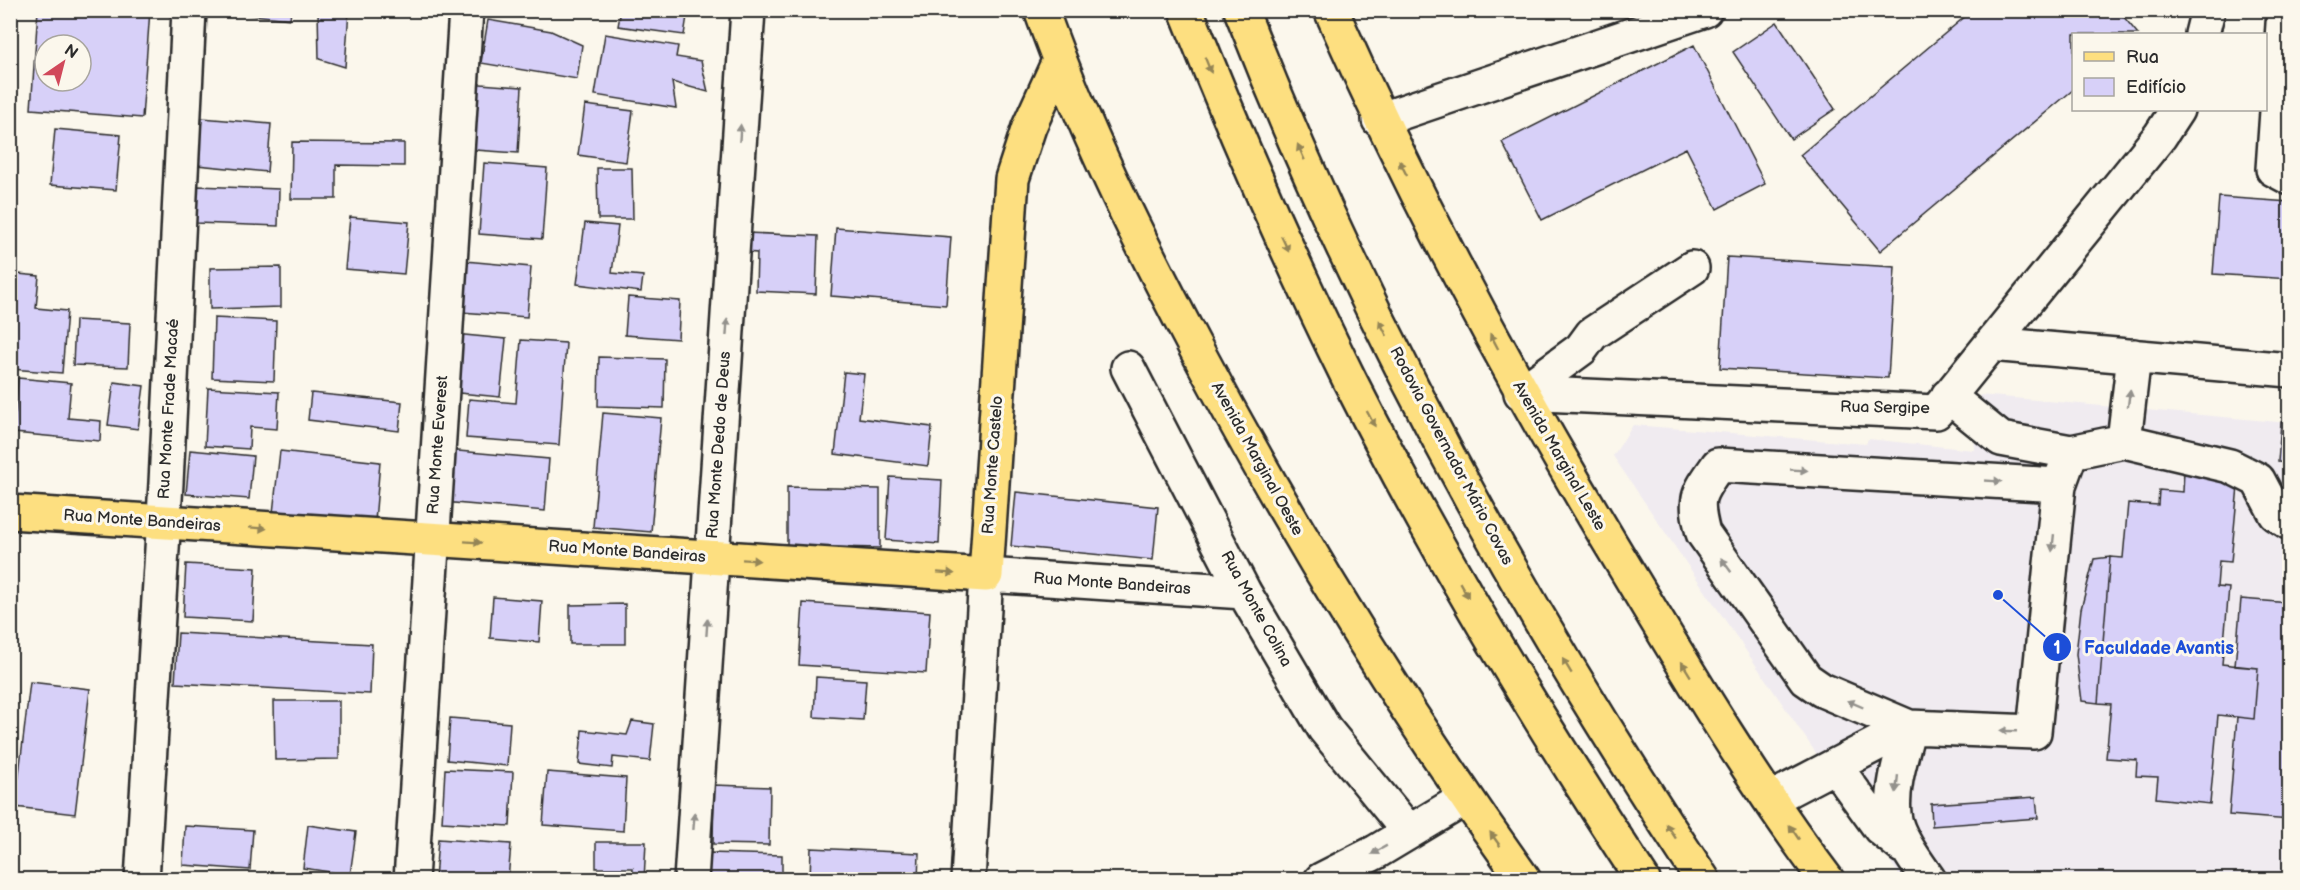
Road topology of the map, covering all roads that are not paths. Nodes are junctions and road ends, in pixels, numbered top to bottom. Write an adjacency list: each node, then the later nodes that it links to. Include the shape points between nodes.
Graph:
1 (189, 10): 27 (street, Rua Monte Frade Macaé)
2 (466, 10): 29 (street, Rua Monte Everest)
3 (748, 10): 30 (street, Rua Monte Dedo de Deus, one-way to 3)
4 (1041, 10): 12 (main road, Avenida Marginal Oeste)
5 (1186, 10): 45 (main road, one-way to 45, via 1278,230 1356,392 1507,664)
6 (1241, 10): 46 (main road, Rodovia Governador Mário Covas, one-way to 6, via 1594,711 1452,461 1323,201)
7 (1331, 10): 14 (main road, Avenida Marginal Leste)
8 (1705, 10): 14 (street)
9 (2208, 10): 11 (street)
10 (2284, 10): 15 (street, via 2273,169)
11 (2202, 33)
12 (1059, 61): 31 (main road, Rua Monte Castelo, via 1029,127 1012,179); 35 (main road, Avenida Marginal Oeste, via 1149,258 1225,405 1313,560)
13 (2175, 111): 17 (street, Rua Sergipe, via 2160,136)
14 (1380, 120): 21 (main road, Avenida Marginal Leste, one-way to 14, via 1437,237)
15 (2289, 178)
16 (1692, 268): 21 (street, via 1592,334 1581,349)
17 (1991, 344): 18 (street); 22 (street, Rua Sergipe)
18 (2134, 356): 20 (street); 23 (street, one-way to 18)
19 (1128, 368): 32 (street, Rua Monte Colina)
20 (2289, 370)
21 (1521, 393): 22 (street, Rua Sergipe, via 1935,412); 36 (main road, Avenida Marginal Leste, one-way to 21, via 1667,638)
22 (1948, 396): 24 (street, via 2001,439)
23 (2124, 441): 24 (street); 28 (street, via 2230,466 2258,480 2277,514)
24 (2071, 452): 25 (street)
25 (2059, 485): 33 (street, one-way to 33, via 2034,732); 33 (street, one-way to 25, via 1822,690 1806,679 1703,533 1696,505 1703,486 1718,465)
26 (10, 513): 27 (main road, Rua Monte Bandeiras)
27 (164, 522): 29 (main road, Rua Monte Bandeiras, one-way to 29); 39 (street, Rua Monte Frade Macaé)
28 (2289, 523)
29 (433, 539): 30 (main road, Rua Monte Bandeiras, one-way to 30); 40 (street, Rua Monte Everest)
30 (712, 557): 31 (main road, Rua Monte Bandeiras, one-way to 31); 41 (street, Rua Monte Dedo de Deus, one-way to 30)
31 (986, 575): 32 (street, Rua Monte Bandeiras); 42 (street, Rua Monte Castelo)
32 (1244, 592): 37 (street, Rua Monte Colina, via 1324,728)
33 (1909, 727): 34 (street); 38 (street, one-way to 38, via 1897,777 1894,816)
34 (1835, 766): 36 (street); 38 (street, via 1880,828)
35 (1466, 798): 37 (street); 44 (main road, Avenida Marginal Oeste, one-way to 35)
36 (1771, 799): 47 (main road, Avenida Marginal Leste, one-way to 36)
37 (1409, 832): 43 (street, one-way to 43)
38 (1910, 853): 48 (street)
39 (142, 879)
40 (411, 879)
41 (691, 879)
42 (969, 879)
43 (1321, 879)
44 (1524, 879)
45 (1643, 879)
46 (1703, 879)
47 (1827, 879)
48 (1929, 879)

